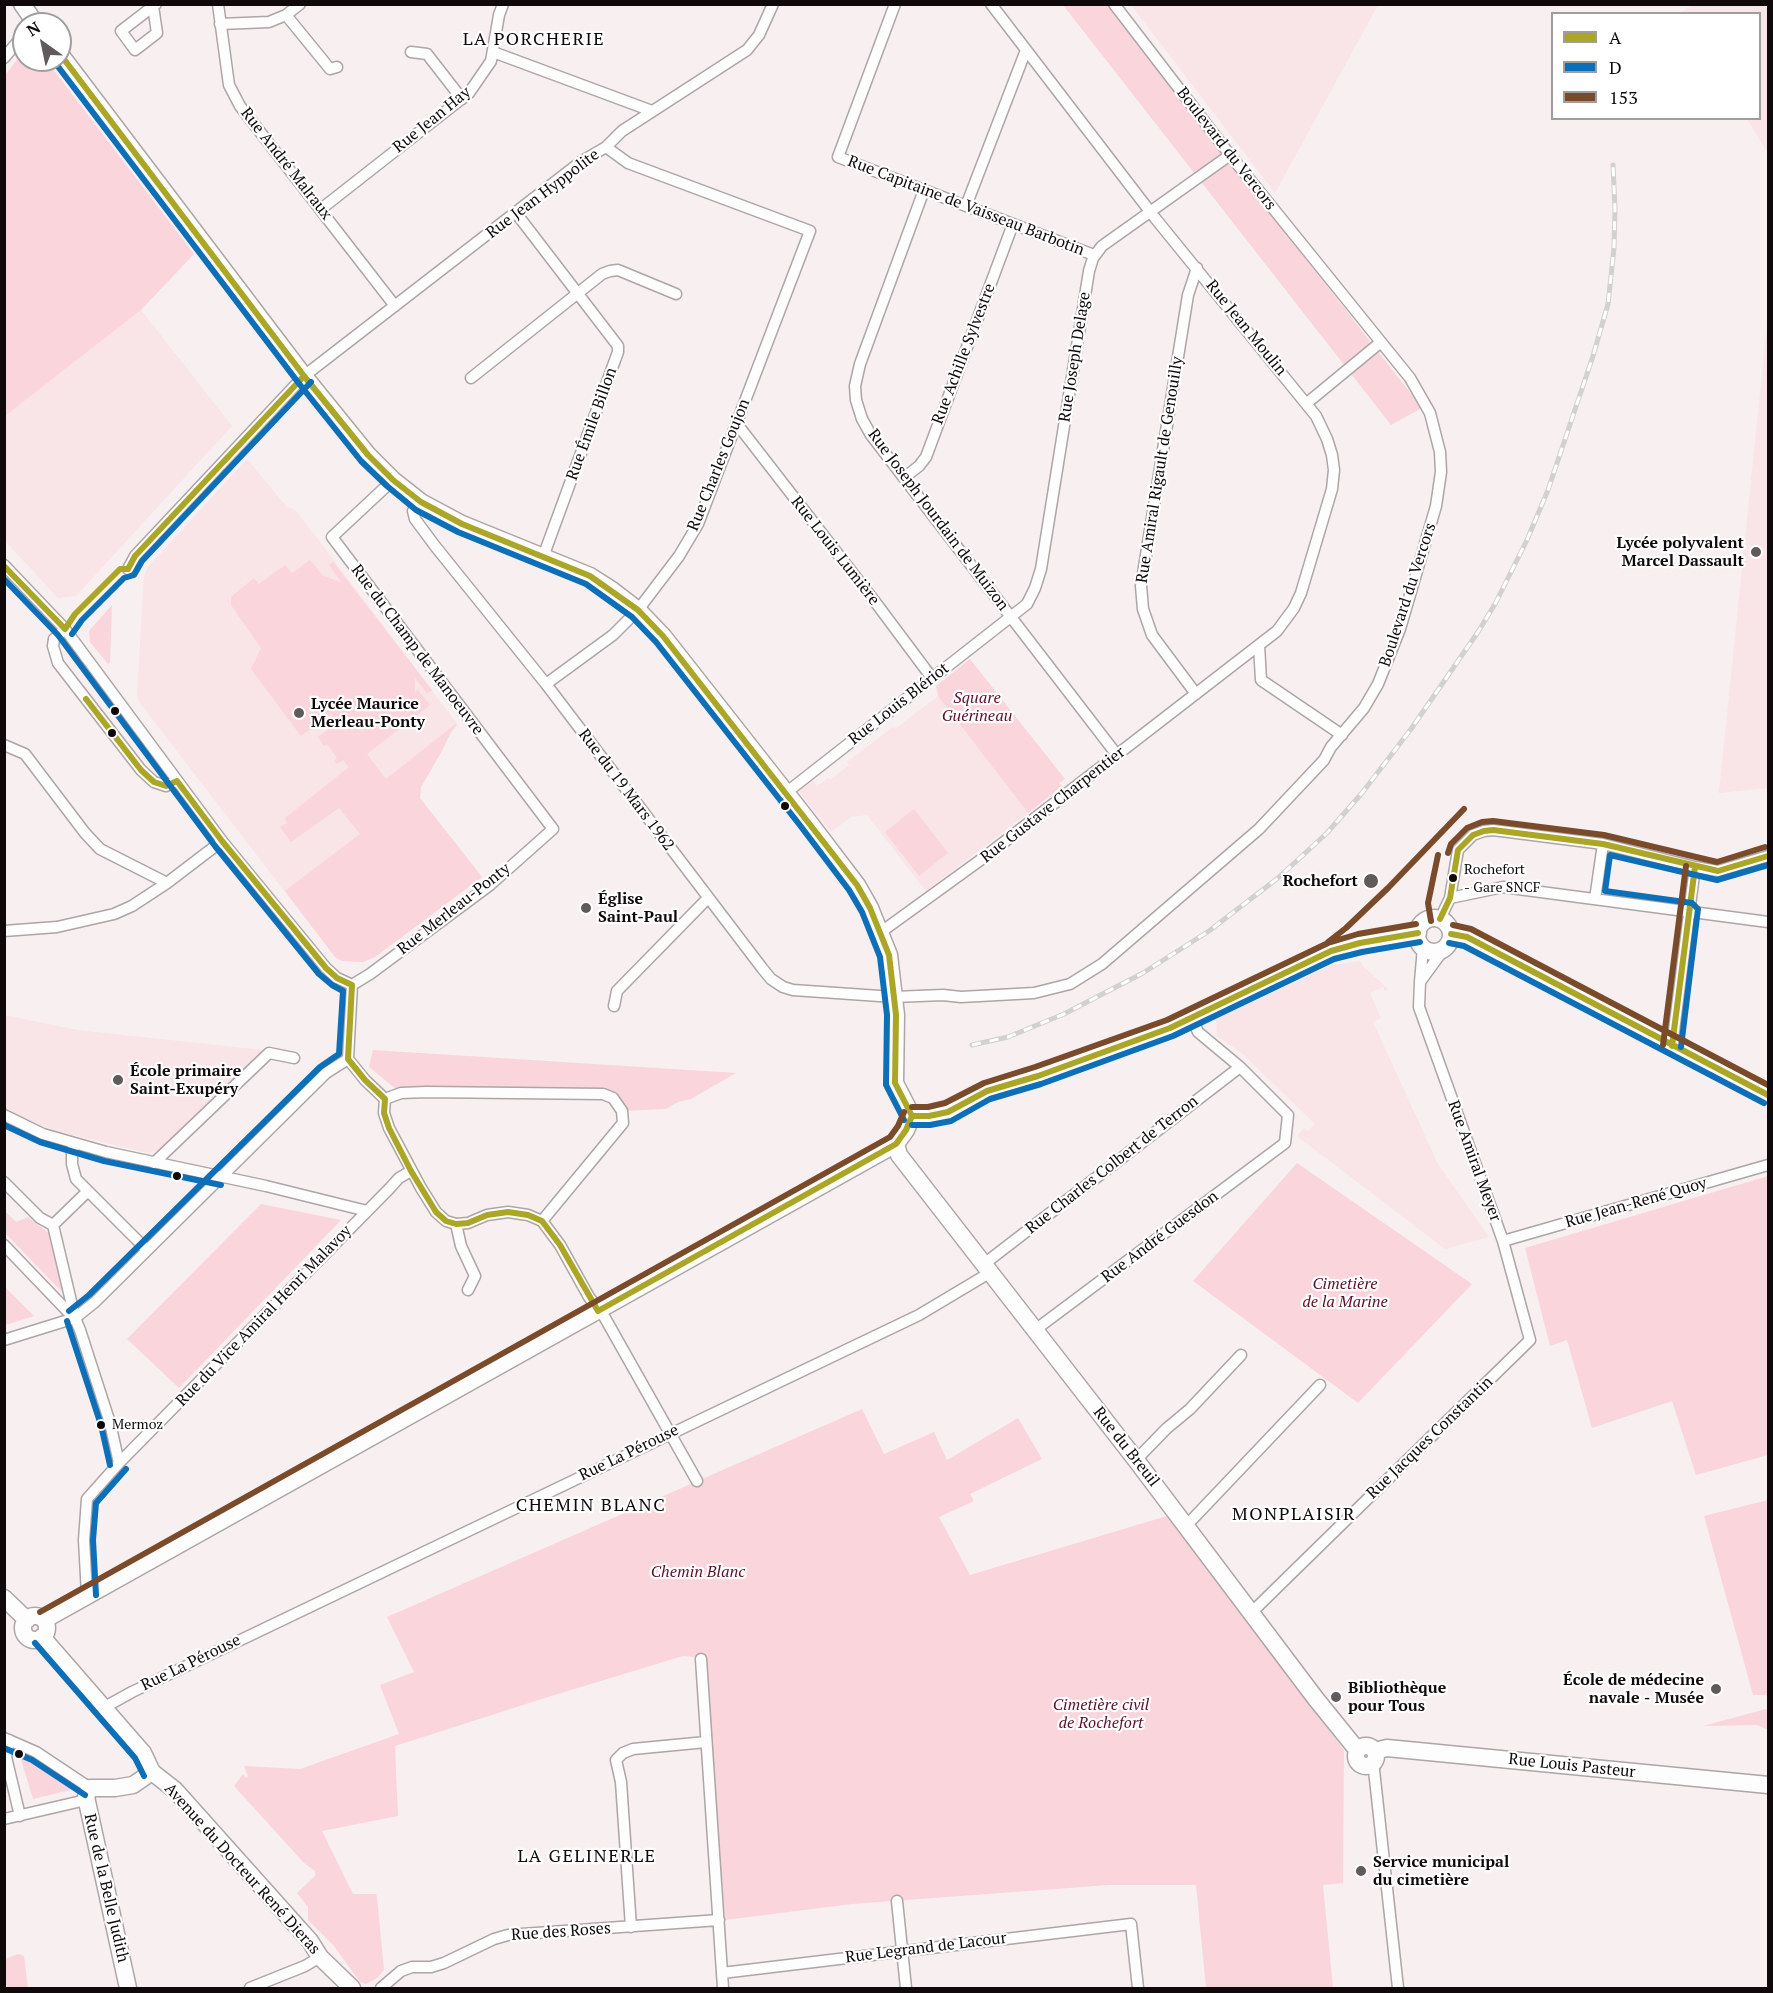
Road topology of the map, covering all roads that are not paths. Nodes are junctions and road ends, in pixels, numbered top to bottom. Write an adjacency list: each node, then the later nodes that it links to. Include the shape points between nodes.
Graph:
1 (218, 4): 9 (street, Rue André Malraux)
2 (300, 4): 8 (street)
3 (503, 4): 12 (street, Rue Jean Hay)
4 (773, 4): 16 (street, via 759,35 747,50)
5 (895, 4): 19 (street, Rue Capitaine de Vaisseau Barbotin, via 838,157)
6 (991, 4): 10 (street, Rue Jean Moulin)
7 (1114, 4): 18 (street, Boulevard du Vercors)
8 (286, 15): 9 (street, via 269,22); 13 (street, via 330,69)
9 (220, 24): 21 (street, Rue André Malraux, via 229,85 240,106)
10 (1026, 50): 20 (street); 22 (street, Rue Jean Moulin)
11 (411, 52): 15 (street, via 427,54)
12 (493, 52): 15 (street, Rue Jean Hay, via 491,61); 16 (street)
13 (338, 67)
14 (72, 70): 32 (street)
15 (462, 99): 21 (street, Rue Jean Hay)
16 (652, 111): 17 (street)
17 (606, 147): 23 (street, Rue Jean Hyppolite, via 582,160); 25 (street, Rue Jean Hyppolite, via 628,163)
18 (1230, 155): 22 (street); 31 (street, Boulevard du Vercors)
19 (924, 190): 20 (street, Rue Capitaine de Vaisseau Barbotin); 36 (street, Rue Joseph Jourdain de Muizon, via 855,386 856,400 871,435)
20 (966, 206): 24 (street, Rue Capitaine de Vaisseau Barbotin)
21 (321, 209): 30 (street, Rue André Malraux)
22 (1151, 211): 26 (street); 27 (street, Rue Jean Moulin)
23 (516, 213): 28 (street, Rue Émile Billon); 30 (street, Rue Jean Hyppolite)
24 (1013, 224): 26 (street, Rue Capitaine de Vaisseau Barbotin); 36 (street, Rue Achille Sylvestre, via 926,457)
25 (810, 231): 35 (street, Rue Charles Goujon)
26 (1094, 255): 43 (street, Rue Joseph Delage, via 1041,569 1027,604)
27 (1197, 268): 34 (street, Rue Jean Moulin); 49 (street, Rue Amiral Rigault de Genouilly, via 1188,295 1141,586 1143,609 1152,635)
28 (578, 293): 29 (street, via 602,274 618,270); 33 (street); 39 (street, Rue Émile Billon, via 616,342 618,352)
29 (676, 294)
30 (396, 306): 32 (street, Rue Jean Hyppolite)
31 (1381, 342): 34 (street); 50 (street, Boulevard du Vercors, via 1410,378 1430,413 1440,452 1439,488 1429,533 1388,661 1364,708)
32 (304, 376): 37 (street); 41 (street, Rue Jean Hyppolite, via 135,556)
33 (471, 378)
34 (1306, 403): 45 (street, Rue Jean Moulin, via 1328,439 1334,470 1332,489 1294,608 1277,631)
35 (737, 424): 42 (street, Rue Charles Goujon, via 698,524); 47 (street, Rue Louis Lumière)
36 (905, 477): 43 (street, Rue Joseph Jourdain de Muizon)
37 (393, 480): 38 (street); 55 (street, Rue du Champ de Manoeuvre, via 332,537)
38 (421, 502): 39 (street, via 462,524); 48 (street, Rue du 19 Mars 1962, via 413,511 415,519)
39 (543, 557): 42 (street, via 590,576)
40 (4, 565): 44 (street)
41 (128, 569)
42 (638, 610): 48 (street, Rue Charles Goujon, via 613,635); 54 (street)
43 (1012, 617): 47 (street, Rue Louis Blériot); 52 (street, Rue Joseph Jourdain de Muizon)
44 (65, 629): 53 (street); 53 (street, via 54,639 58,663 141,771 166,786)
45 (1259, 645): 46 (street, Rue Jean Moulin); 50 (street, via 1261,680)
46 (1223, 674): 49 (street, Rue Gustave Charpentier)
47 (932, 678): 54 (street, Rue Louis Blériot)
48 (546, 684): 61 (street, Rue du 19 Mars 1962)
49 (1196, 694): 52 (street, Rue Gustave Charpentier)
50 (1342, 735): 73 (street, Boulevard du Vercors, via 1245,842 1087,976 1034,993)
51 (4, 745): 60 (street, via 25,754 100,849)
52 (1117, 755): 68 (street, Rue Gustave Charpentier)
53 (177, 782): 56 (street)
54 (787, 792): 68 (street, via 857,885)
55 (553, 829): 72 (street, Rue Merleau-Ponty, via 490,885)
56 (222, 841): 60 (street); 72 (street, via 326,968)
57 (1603, 844): 59 (street); 62 (street, via 1484,831 1473,835 1458,850); 63 (street)
58 (1768, 856): 59 (street, via 1718,871)
59 (1695, 867): 64 (street)
60 (167, 883): 67 (street, via 114,914 57,927)
61 (708, 898): 73 (street, Rue du 19 Mars 1962, via 771,979 783,987); 74 (street, via 617,991)
62 (1450, 898): 63 (street, via 1503,887); 65 (street)
63 (1595, 899): 64 (street)
64 (1690, 912): 66 (street); 76 (street)
65 (1440, 919): 69 (street, via 1424,921); 70 (street, via 1448,925)
66 (1768, 922)
67 (4, 931)
68 (881, 932): 73 (street, via 889,955)
69 (1420, 940): 70 (street, via 1433,951); 71 (street, Rue Amiral Meyer); 75 (street, via 1360,943 1331,951)
70 (1448, 941): 71 (street); 76 (street, via 1467,937)
71 (1420, 982): 96 (street, Rue Amiral Meyer, via 1419,1007 1427,1033)
72 (352, 985): 78 (street)
73 (894, 997): 83 (street, via 895,1083)
74 (614, 1006)
75 (1192, 1018): 79 (street, via 1198,1032); 83 (street, via 987,1091 948,1113)
76 (1672, 1046): 80 (street)
77 (294, 1058): 86 (street, via 269,1053)
78 (348, 1059): 81 (street); 89 (street, via 326,1073)
79 (1240, 1067): 99 (street, Rue Charles Colbert de Terron); 103 (street, Rue André Guesdon, via 1288,1115 1285,1143)
80 (1768, 1095)
81 (385, 1099): 88 (street, via 389,1128); 93 (street, via 401,1093 426,1092 603,1094 613,1098 622,1112 623,1123)
82 (4, 1115): 84 (street, via 43,1134)
83 (912, 1116): 85 (street)
84 (74, 1143): 86 (street); 91 (street, via 72,1164 76,1179)
85 (896, 1144): 99 (street, Rue du Breuil, via 899,1155); 101 (street)
86 (154, 1163): 89 (street)
87 (1768, 1165): 96 (street, Rue Jean-René Quoy)
88 (411, 1171): 92 (street, Rue du Vice Amiral Henri Malavoy); 95 (street, via 436,1212)
89 (223, 1176): 92 (street); 98 (street)
90 (4, 1182): 94 (street, via 40,1218)
91 (88, 1191): 94 (street); 98 (street)
92 (367, 1211): 110 (street, Rue du Vice Amiral Henri Malavoy)
93 (542, 1221): 95 (street, via 508,1212); 101 (street)
94 (53, 1224): 102 (street)
95 (456, 1224): 100 (street, via 460,1246 476,1276)
96 (1503, 1241): 105 (street, Rue Amiral Meyer)
97 (4, 1245): 102 (street)
98 (147, 1250): 102 (street)
99 (987, 1268): 103 (street, Rue du Breuil); 108 (street, Rue La Pérouse, via 919,1315)
100 (468, 1290)
101 (598, 1311): 108 (street); 113 (street)
102 (75, 1318): 104 (street); 110 (street)
103 (1035, 1330): 109 (street, Rue du Breuil)
104 (4, 1340)
105 (1530, 1341): 115 (street, Rue Jacques Constantin)
106 (1241, 1355): 109 (street)
107 (1320, 1385): 112 (street)
108 (669, 1433): 111 (street); 120 (street, Rue La Pérouse)
109 (1136, 1460): 112 (street, Rue du Breuil)
110 (120, 1463): 113 (street, Rue du Vice Amiral Henri Malavoy, via 87,1499)
111 (697, 1481)
112 (1186, 1526): 115 (street, Rue du Breuil)
113 (87, 1596): 117 (street)
114 (4, 1598): 116 (street)
115 (1252, 1612): 123 (street, Rue du Breuil, via 1353,1746)
116 (27, 1620): 117 (street, via 37,1616); 118 (street, via 23,1627 28,1637)
117 (44, 1620): 118 (street, via 47,1627)
118 (42, 1637): 120 (street, Avenue du Docteur René Dieras)
119 (701, 1659): 122 (street)
120 (103, 1708): 124 (street, Avenue du Docteur René Dieras, via 143,1753)
121 (7, 1739): 126 (street, via 36,1752); 127 (street, via 6,1757)
122 (706, 1742): 130 (street); 131 (street, via 633,1749 616,1760 621,1782)
123 (1368, 1755): 125 (street, Rue Louis Pasteur, via 1387,1748); 142 (street, via 1374,1770)
124 (152, 1772): 126 (street, via 133,1785); 133 (street, Avenue du Docteur René Dieras, via 175,1790)
125 (1768, 1785)
126 (88, 1794): 127 (street); 135 (street, Rue de la Belle Judith)
127 (20, 1816): 128 (street)
128 (4, 1819)
129 (897, 1901): 132 (street)
130 (718, 1920): 131 (street, Rue des Roses); 134 (street)
131 (631, 1927): 138 (street, Rue des Roses, via 494,1938 444,1963 412,1966)
132 (902, 1951): 134 (street, Rue Legrand de Lacour); 140 (street); 141 (street, Rue Legrand de Lacour, via 1131,1924)
133 (320, 1957): 136 (street); 137 (street, Avenue du Docteur René Dieras)
134 (722, 1973): 139 (street)
135 (128, 1989)
136 (250, 1989)
137 (352, 1989)
138 (381, 1989)
139 (723, 1989)
140 (906, 1989)
141 (1138, 1989)
142 (1398, 1989)

